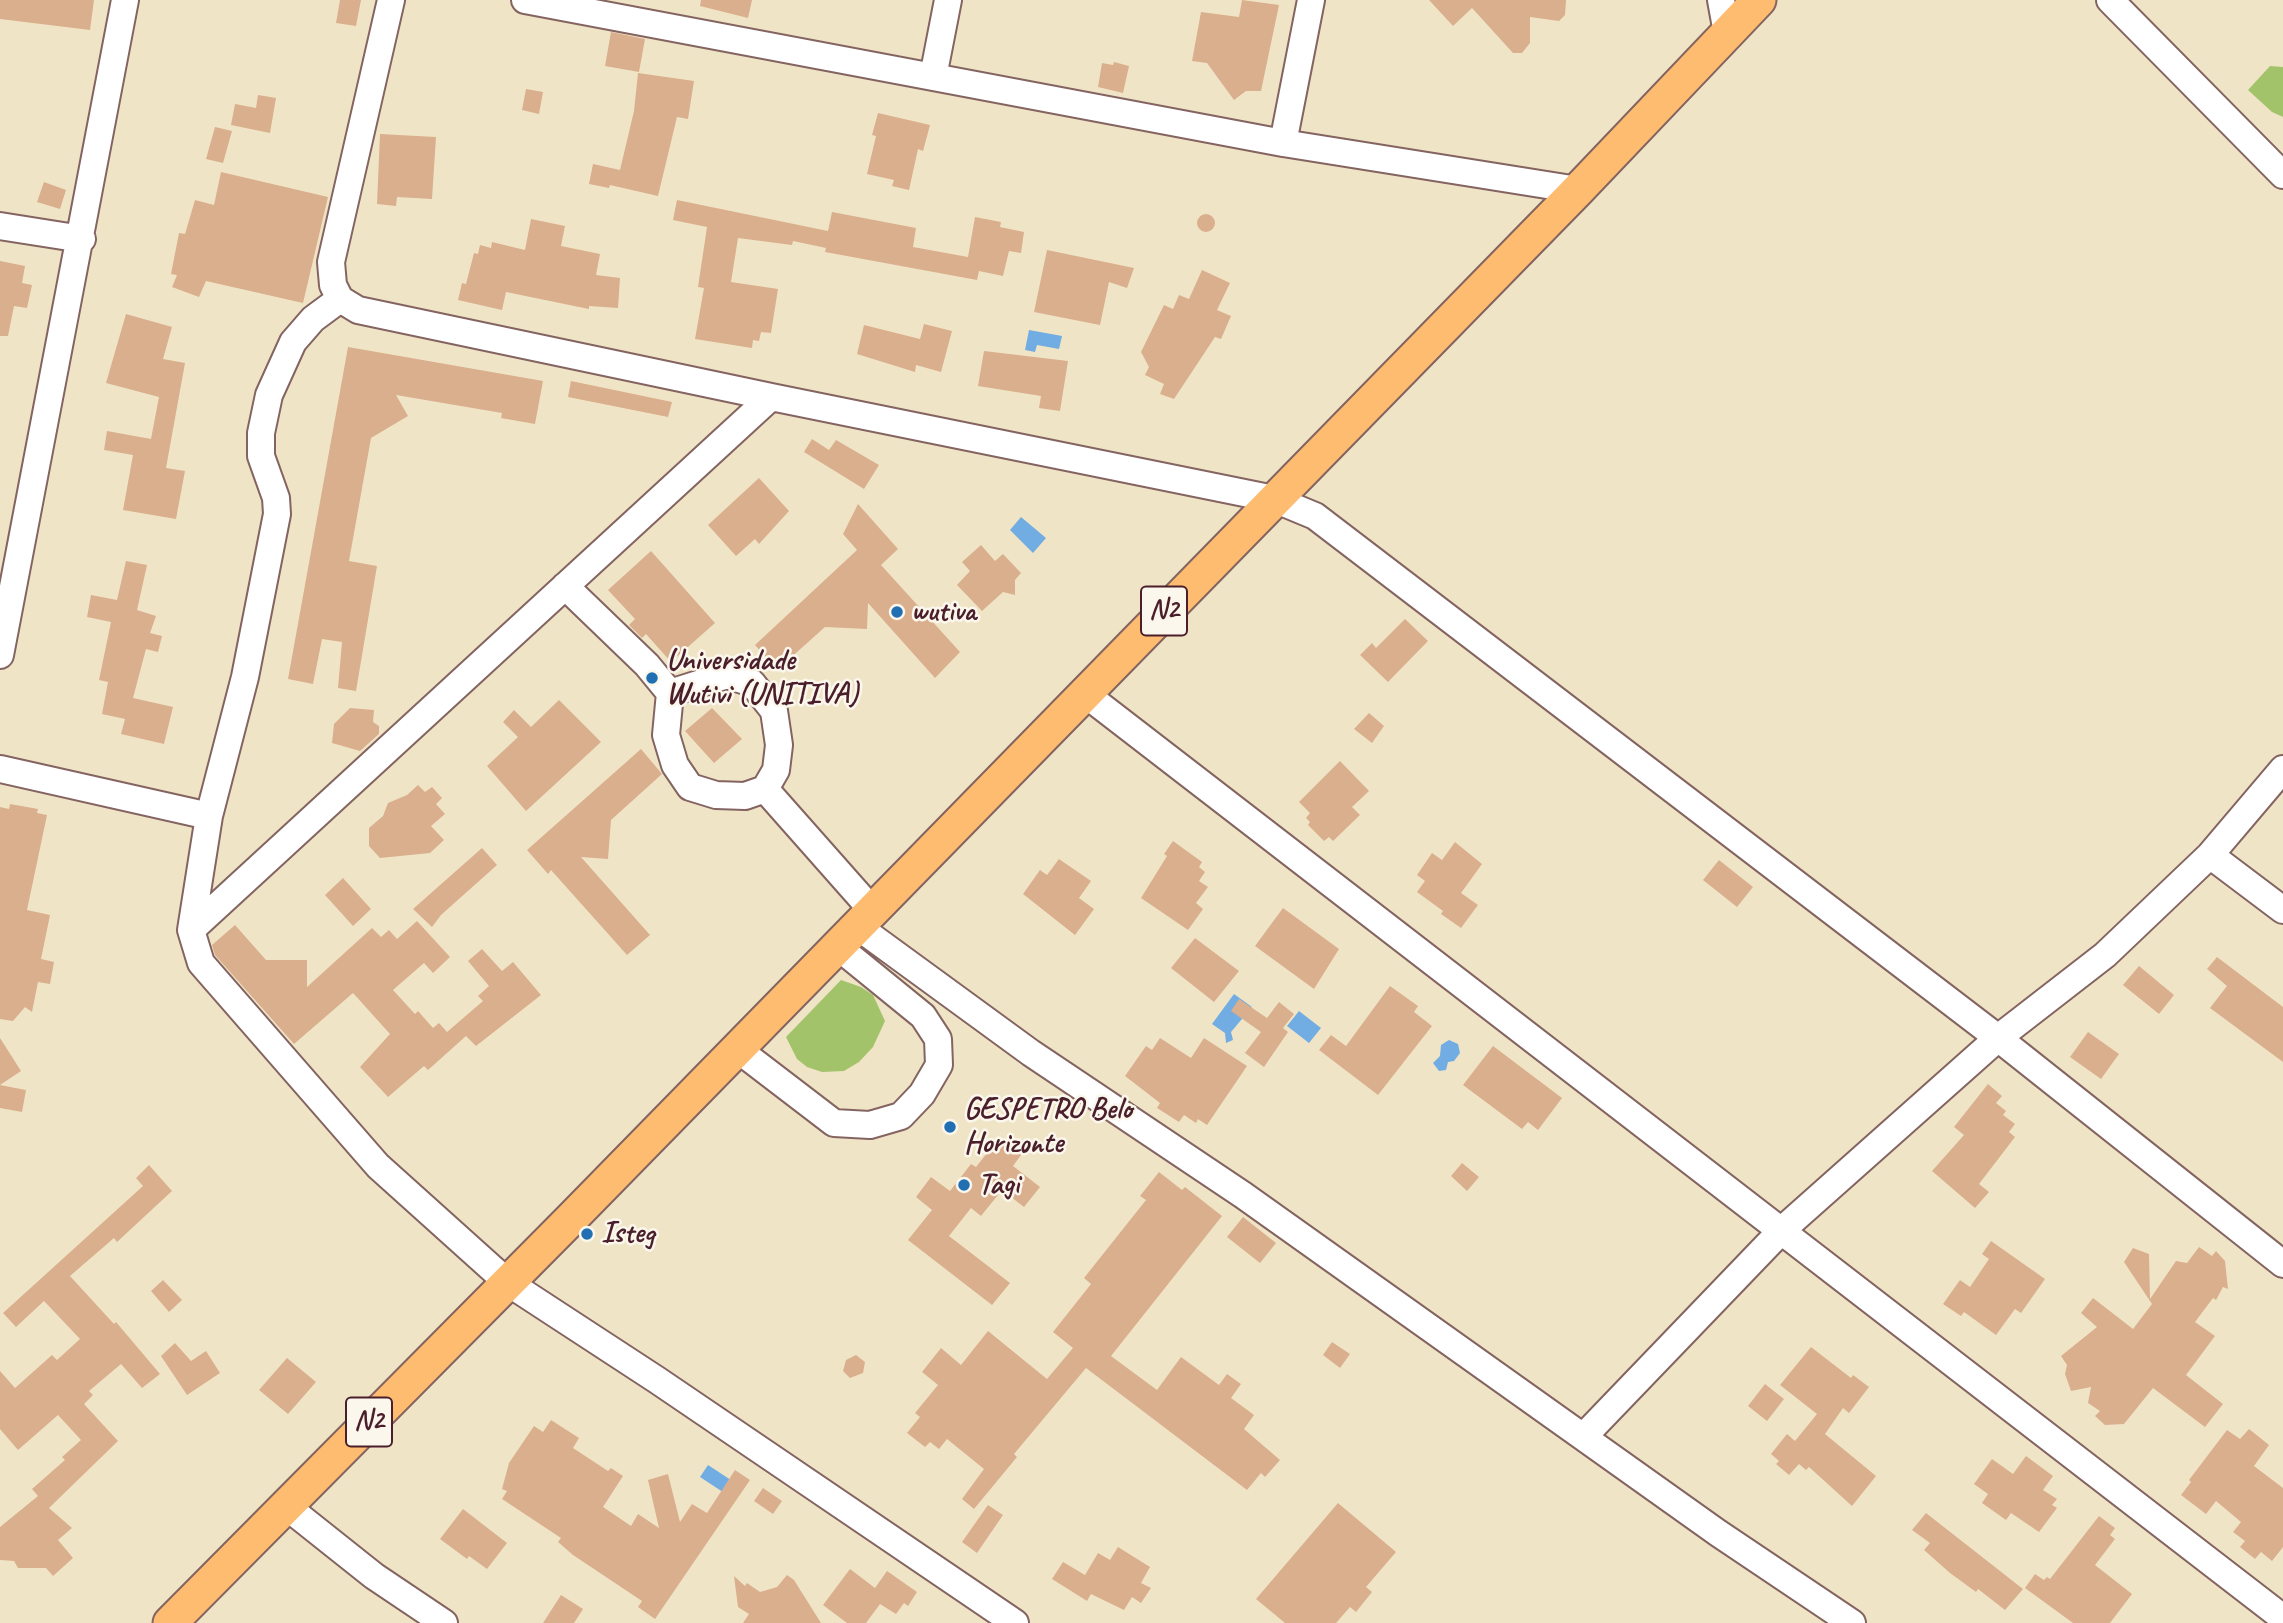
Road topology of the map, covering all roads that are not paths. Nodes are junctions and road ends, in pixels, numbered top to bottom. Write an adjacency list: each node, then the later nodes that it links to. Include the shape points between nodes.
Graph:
1 (125, 0): 15 (street)
2 (391, 0): 16 (street, via 331,262)
3 (525, 0): 10 (street)
4 (948, 0): 10 (street)
5 (1311, 0): 11 (street)
6 (1721, 0): 9 (street)
7 (1759, 0): 9 (main road, N2)
8 (2109, 0): 12 (street)
9 (1727, 33): 13 (main road, N2)
10 (933, 77): 11 (street)
11 (1283, 143): 13 (street)
12 (2283, 175)
13 (1578, 190): 18 (main road, N2)
14 (0, 226): 15 (street)
15 (82, 239): 20 (street)
16 (340, 299): 17 (street, via 358,310); 26 (street, via 293,342 269,395 261,456 277,514 245,677)
17 (771, 397): 18 (street); 19 (street)
18 (1274, 499): 22 (main road, N2); 31 (street, via 1315,516)
19 (565, 586): 21 (street); 30 (street)
20 (0, 655)
21 (670, 693): 25 (street, via 666,735 675,765 690,787 716,795 746,796); 25 (street, via 727,675 752,682 774,711 779,745 776,770)
22 (1084, 693): 29 (main road, N2); 33 (street)
23 (0, 769): 26 (street)
24 (2283, 769): 27 (street)
25 (765, 789): 29 (street)
26 (209, 816): 30 (street)
27 (2210, 855): 28 (street); 31 (street, via 2105,955)
28 (2283, 909)
29 (856, 928): 32 (main road, N2); 32 (street, via 938,1039 939,1065 922,1094 901,1116 870,1125 834,1123); 36 (street)
30 (191, 930): 35 (street, via 201,963 378,1166)
31 (1998, 1038): 33 (street); 34 (street)
32 (736, 1048): 35 (main road, N2)
33 (1782, 1230): 36 (street); 38 (street)
34 (2283, 1264)
35 (507, 1282): 37 (main road, N2); 41 (street)
36 (1585, 1435): 42 (street, via 1718,1533)
37 (286, 1506): 39 (main road, N2); 40 (street, via 374,1576)
38 (2283, 1618)
39 (181, 1620)
40 (444, 1623)
41 (1015, 1623)
42 (1852, 1623)

